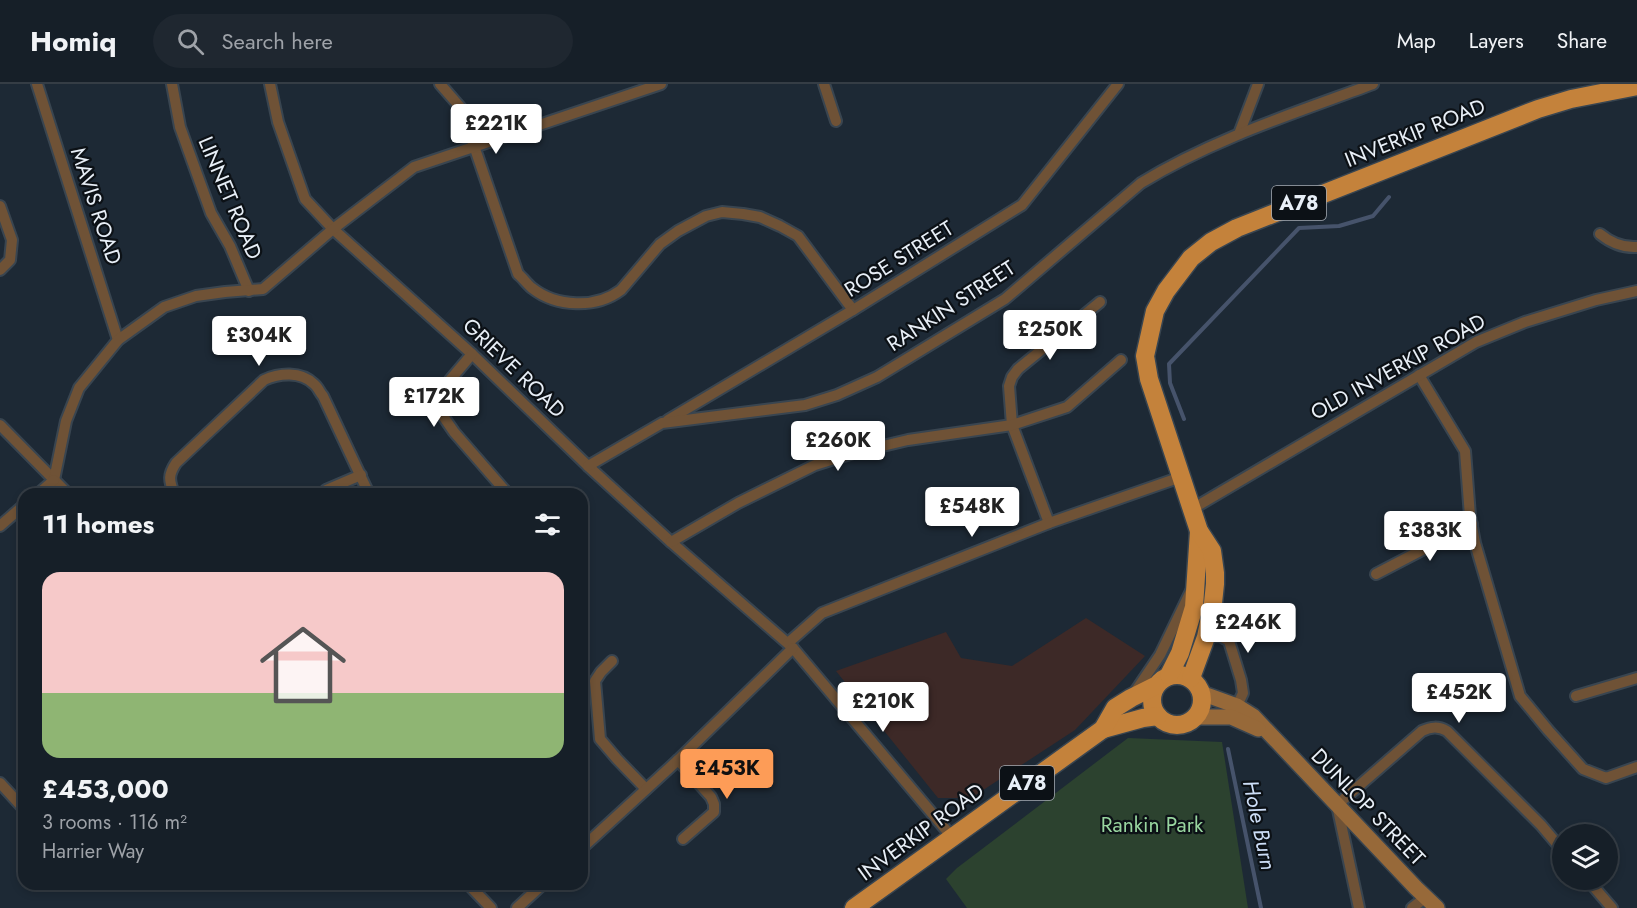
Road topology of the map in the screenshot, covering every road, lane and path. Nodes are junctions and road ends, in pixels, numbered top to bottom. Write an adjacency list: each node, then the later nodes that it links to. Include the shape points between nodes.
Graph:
1 (37, 84): 23 (street, MAVIS ROAD)
2 (172, 84): 19 (street, LINNET ROAD, via 180,127 211,213)
3 (270, 84): 15 (street, GRIEVE ROAD, via 278,122 305,199)
4 (440, 84): 13 (street, via 461,108)
5 (661, 84): 13 (street)
6 (824, 84): 11 (street)
7 (1118, 84): 22 (street, ROSE STREET, via 1022,205)
8 (1258, 84): 12 (street)
9 (1373, 84): 12 (street, RANKIN STREET)
10 (1637, 86): 32 (highway, INVERKIP ROAD / A78, via 1538,109 1237,228 1191,258 1155,310 1145,356)
11 (836, 121)
12 (1239, 134): 27 (street, RANKIN STREET, via 1141,183 1005,299 877,377 837,396 805,405)
13 (475, 147): 15 (street, via 414,167); 22 (street, via 518,274 552,299 592,303 614,295 660,243 706,216 722,212 760,217 798,236)
14 (0, 206): 18 (street, via 12,240 10,260)
15 (333, 229): 19 (street, via 263,289); 24 (street, GRIEVE ROAD)
16 (1600, 234): 17 (street, via 1615,244)
17 (1637, 247)
18 (0, 270)
19 (249, 291): 23 (street, via 196,296 164,308)
20 (1637, 291): 26 (street, OLD INVERKIP ROAD, via 1524,322 1476,342)
21 (1100, 302): 29 (street, via 1012,377)
22 (853, 310): 27 (street, ROSE STREET)
23 (118, 340): 33 (street, via 79,388 66,422)
24 (472, 354): 30 (street, GRIEVE ROAD); 39 (street, via 450,380 442,398 443,416)
25 (1121, 360): 29 (street, via 1067,407)
26 (1419, 375): 40 (street, OLD INVERKIP ROAD); 43 (street, via 1465,451)
27 (662, 423): 30 (street, RANKIN STREET)
28 (0, 425): 33 (street)
29 (1012, 425): 42 (street); 46 (street, via 908,440 815,465)
30 (588, 466): 46 (street, GRIEVE ROAD)
31 (361, 475): 36 (street, via 314,384 299,376 283,374 264,380 176,463 169,473); 37 (street); 38 (street)
32 (1181, 477): 40 (highway, INVERKIP ROAD / A78); 42 (street)
33 (54, 480): 34 (street); 35 (street)
34 (45, 488)
35 (62, 488)
36 (172, 488)
37 (331, 488)
38 (366, 488)
39 (503, 488)
40 (1192, 509): 45 (highway, INVERKIP ROAD / A78)
41 (18, 510): 44 (street)
42 (1049, 523): 50 (street, via 822,613)
43 (1472, 524): 47 (street); 63 (street, via 1520,696 1583,769 1606,778)
44 (0, 526)
45 (1199, 531): 48 (highway, INVERKIP ROAD / A78); 49 (highway, INVERKIP ROAD / A78, via 1212,551 1215,573)
46 (671, 542): 50 (street, GRIEVE ROAD)
47 (1376, 574)
48 (1196, 581): 53 (highway, INVERKIP ROAD / A78, via 1188,630); 56 (street, via 1160,655)
49 (1206, 637): 54 (highway, INVERKIP ROAD / A78); 57 (street, via 1220,636 1229,641 1243,693)
50 (791, 645): 62 (street); 68 (street, GRIEVE ROAD)
51 (612, 661): 65 (street, via 595,681 600,739)
52 (1637, 678): 55 (street)
53 (1162, 681): 54 (highway, via 1177,674); 56 (highway, INVERKIP ROAD / A78); 58 (highway, via 1152,698)
54 (1196, 686): 57 (main road, DUNLOP STREET); 59 (highway, via 1202,701)
55 (1576, 696)
56 (1131, 698): 60 (highway, INVERKIP ROAD / A78, via 1115,708)
57 (1237, 706): 61 (main road, DUNLOP STREET, via 1253,716)
58 (1158, 716): 59 (highway, via 1177,725); 60 (highway, INVERKIP ROAD)
59 (1195, 717): 61 (main road, DUNLOP STREET, via 1231,717)
60 (1102, 729): 68 (highway, INVERKIP ROAD / A78)
61 (1269, 734): 67 (main road, DUNLOP STREET)
62 (678, 760): 65 (street); 69 (street, via 714,804 714,812)
63 (1637, 767)
64 (0, 783): 66 (street)
65 (646, 789): 71 (street)
66 (18, 802)
67 (1337, 806): 70 (street, via 1422,731 1440,728); 75 (main road, DUNLOP STREET); 79 (street)
68 (952, 837): 78 (highway, INVERKIP ROAD / A78)
69 (683, 838)
70 (1552, 839)
71 (588, 842)
72 (474, 890): 76 (street)
73 (536, 890): 77 (street)
74 (1596, 890): 81 (street)
75 (1432, 903): 80 (street)
76 (490, 908)
77 (517, 908)
78 (854, 908)
79 (1359, 908)
80 (1412, 908)
81 (1612, 908)

